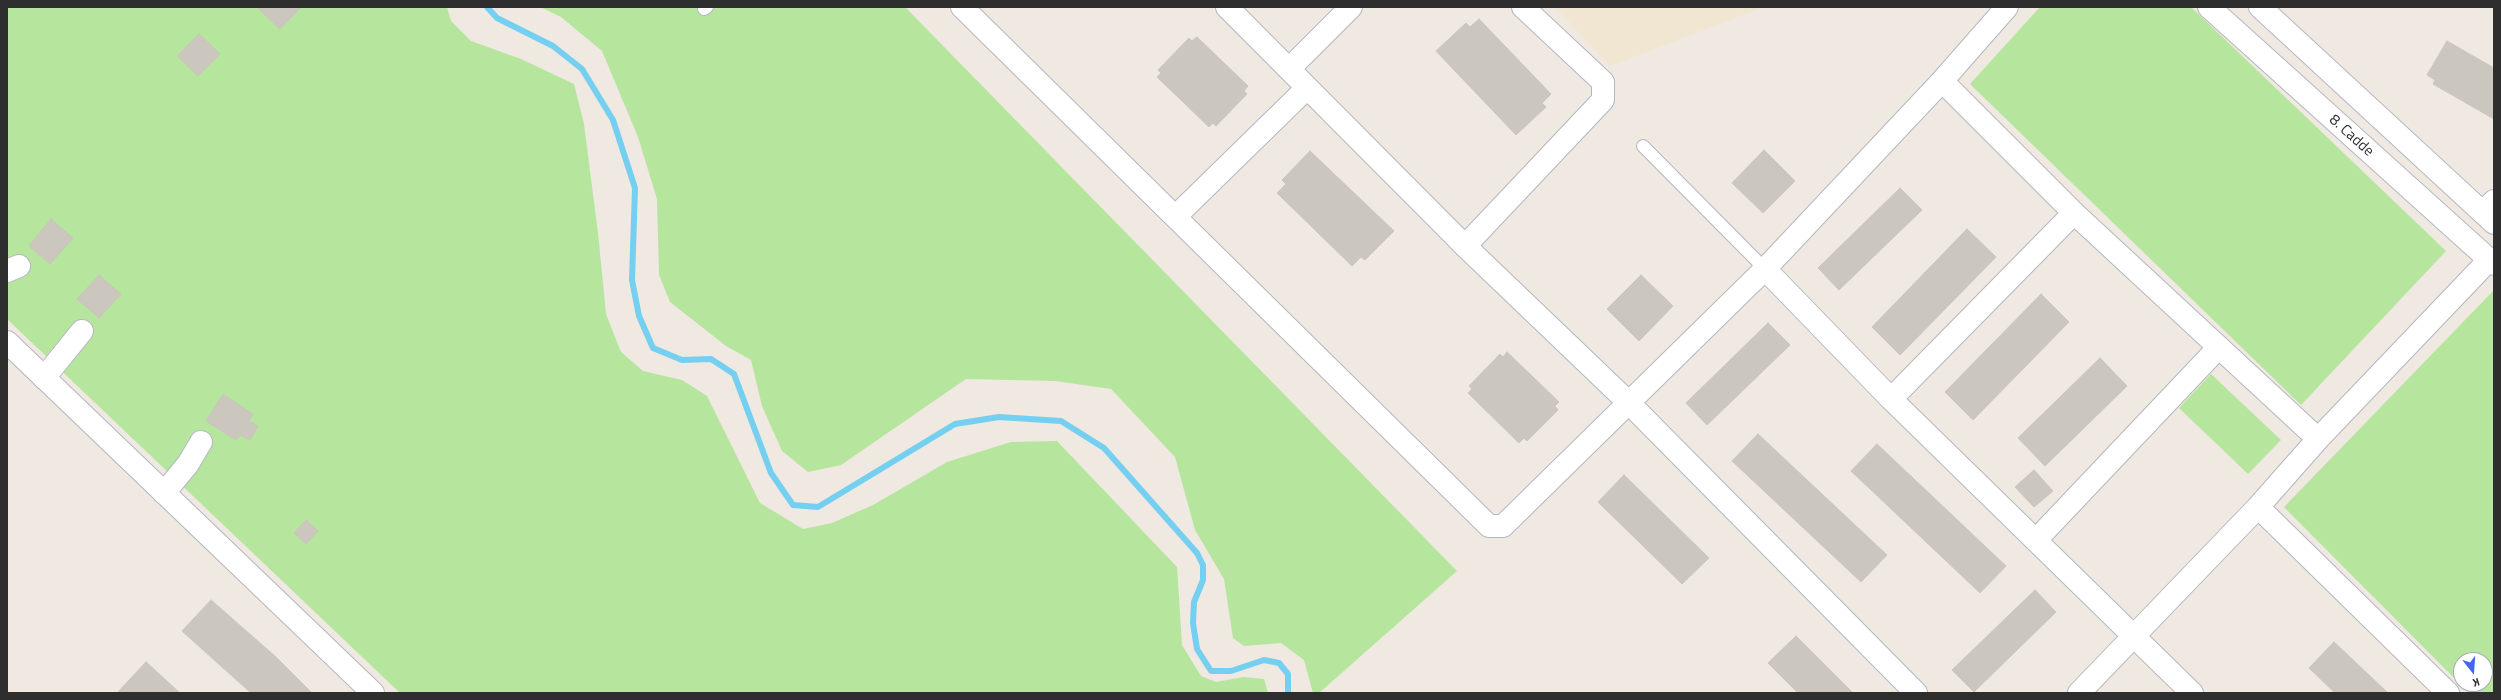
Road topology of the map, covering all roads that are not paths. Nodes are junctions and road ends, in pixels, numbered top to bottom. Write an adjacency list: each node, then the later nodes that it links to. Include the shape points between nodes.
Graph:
1 (962, 7): 14 (street)
2 (1227, 7): 8 (street)
3 (1351, 7): 8 (street)
4 (1523, 7): 15 (street, via 1602,82 1604,100)
5 (2007, 7): 9 (street)
6 (2208, 7): 16 (street, 8. Cadde)
7 (2260, 7): 12 (street)
8 (1289, 70): 10 (street)
9 (1942, 81): 13 (street); 17 (street)
10 (1306, 89): 14 (street); 15 (street)
11 (1643, 146): 17 (lane)
12 (2490, 212)
13 (2074, 213): 20 (street); 22 (street)
14 (1176, 216): 23 (street, via 1489,526 1503,526)
15 (1465, 246): 23 (street)
16 (2492, 262): 24 (street)
17 (1765, 268): 22 (street); 23 (street)
18 (82, 331): 21 (street)
19 (7, 342): 21 (street)
20 (2219, 347): 24 (street); 28 (street)
21 (44, 378): 26 (street)
22 (1891, 399): 28 (street)
23 (1628, 402): 31 (street)
24 (2318, 439): 27 (street)
25 (201, 442): 26 (street, via 188,464)
26 (164, 493): 30 (street)
27 (2258, 507): 29 (street); 34 (street)
28 (2037, 539): 29 (street)
29 (2133, 634): 32 (street); 33 (street)
30 (373, 693)
31 (1916, 693)
32 (2078, 693)
33 (2192, 693)
34 (2448, 693)

